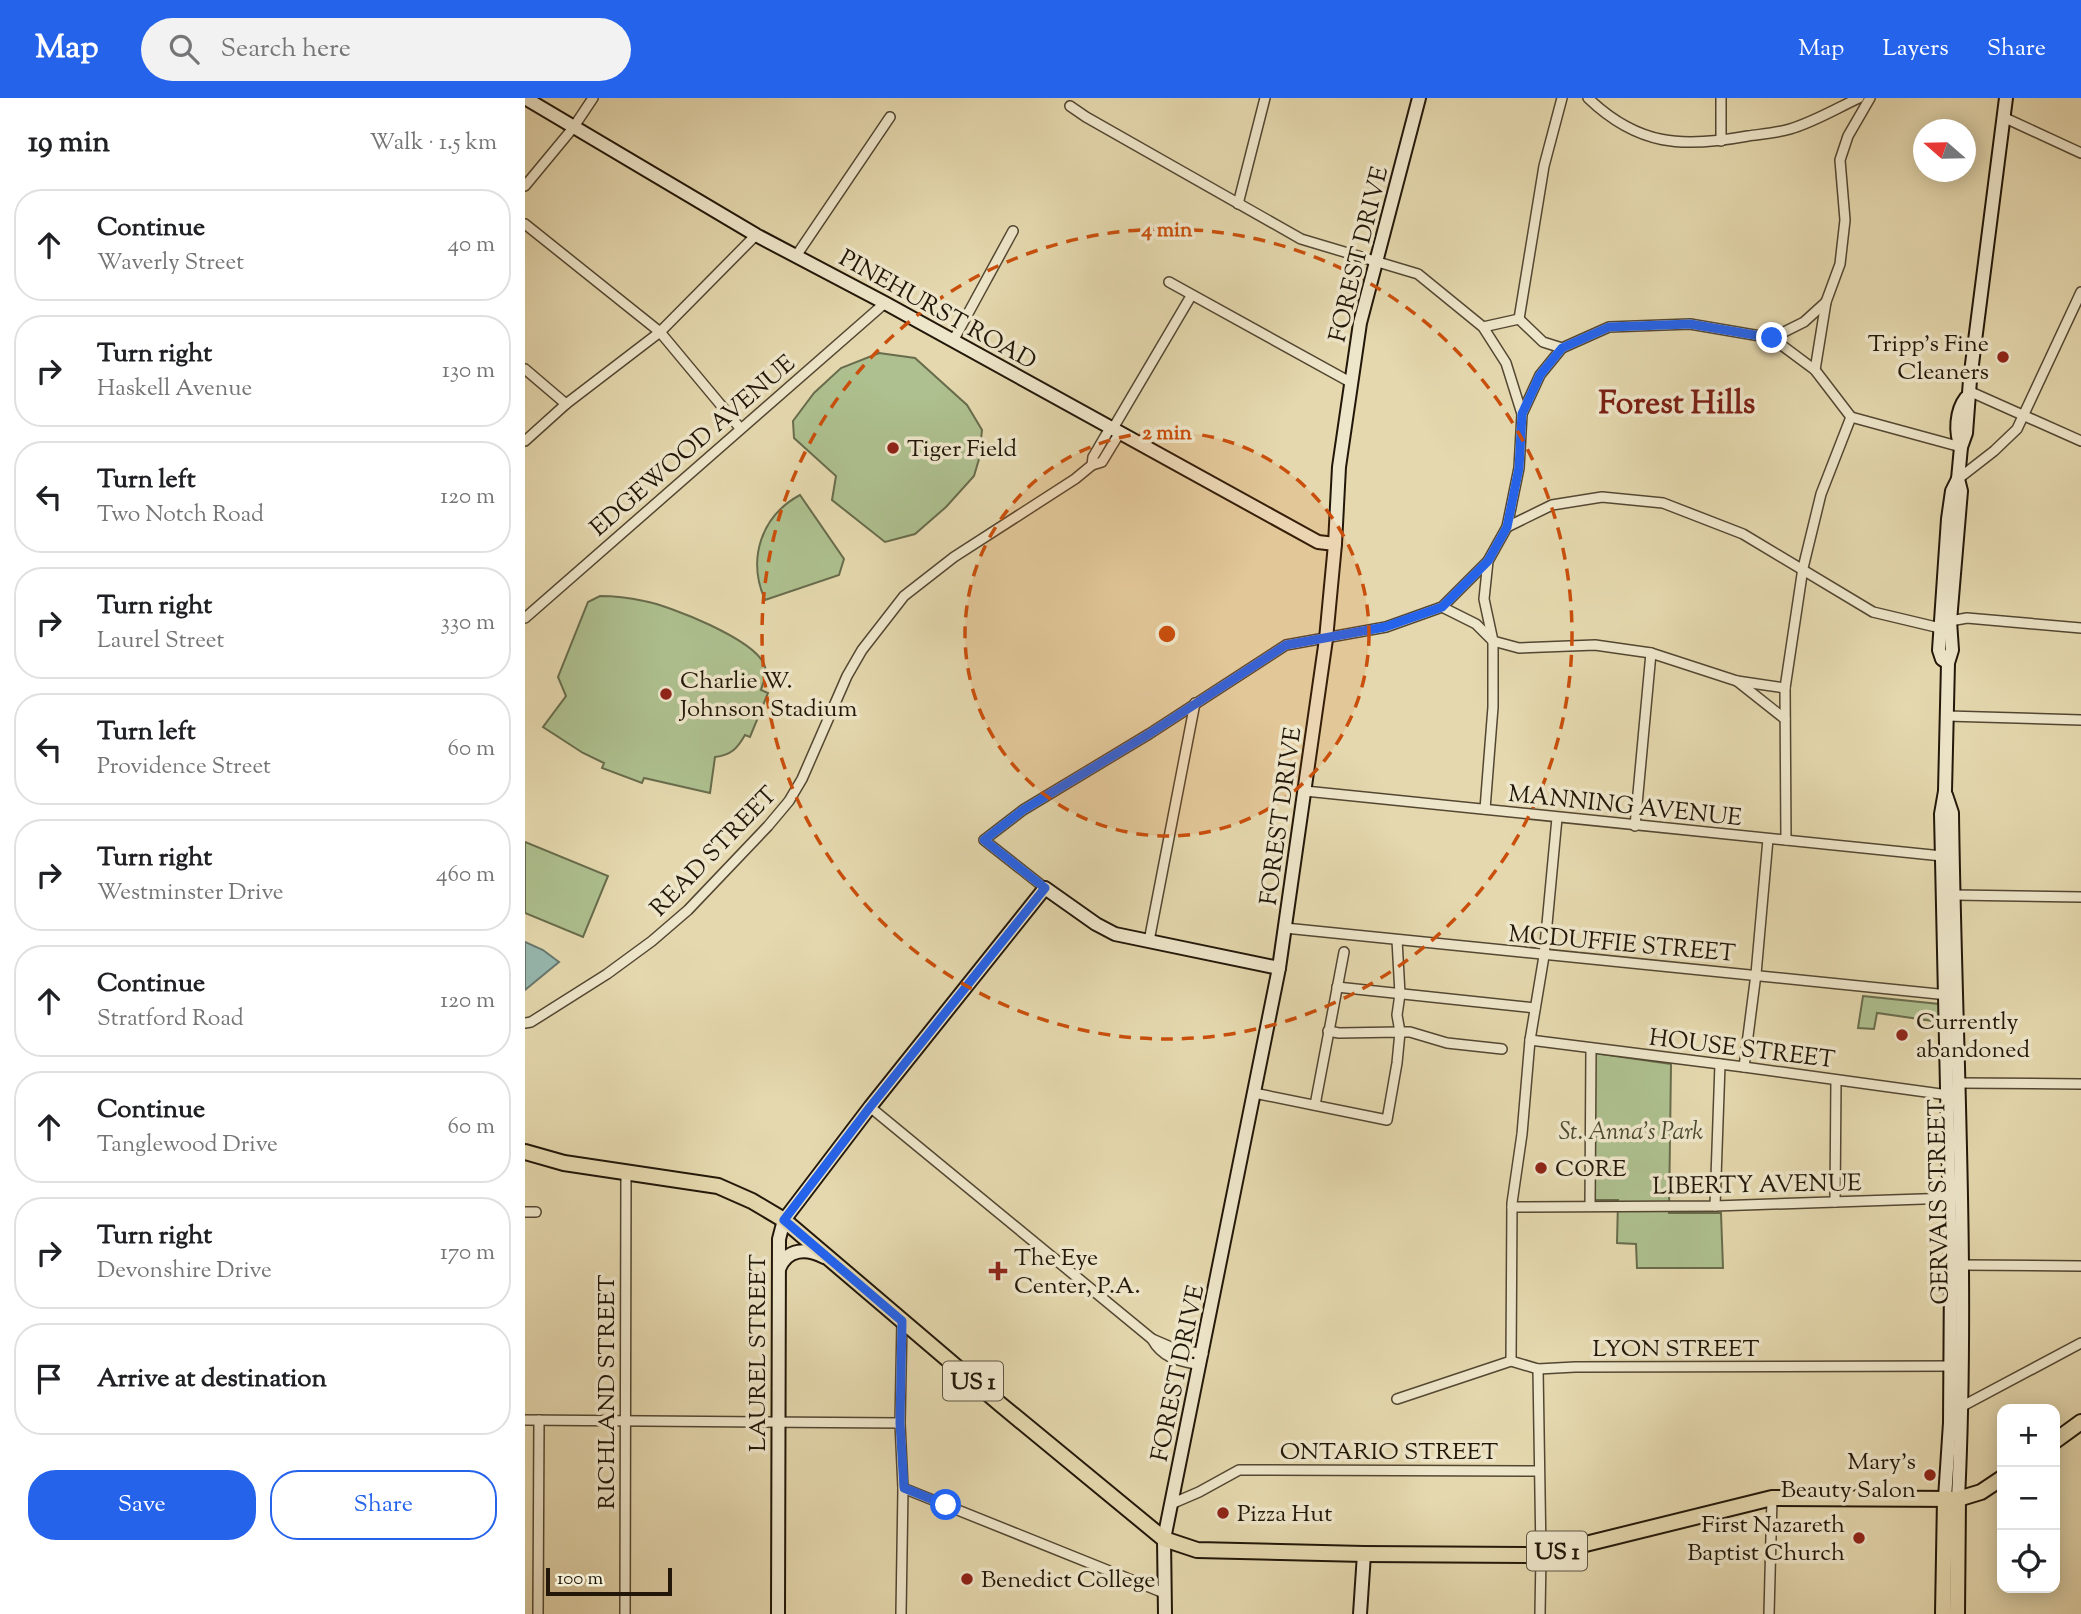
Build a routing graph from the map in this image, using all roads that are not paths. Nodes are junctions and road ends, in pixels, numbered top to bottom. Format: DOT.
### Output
graph roads {
  1 [pos="525,98"];
  2 [pos="593,98"];
  3 [pos="1265,98"];
  4 [pos="1419,98"];
  5 [pos="1562,98"];
  6 [pos="1588,98"];
  7 [pos="1721,98"];
  8 [pos="1859,98"];
  9 [pos="1870,98"];
  10 [pos="2004,98"];
  11 [pos="1070,106"];
  12 [pos="890,117"];
  13 [pos="2003,117"];
  14 [pos="573,128"];
  15 [pos="1721,141"];
  16 [pos="2081,153"];
  17 [pos="525,187"];
  18 [pos="1238,204"];
  19 [pos="525,224"];
  20 [pos="1013,231"];
  21 [pos="756,235"];
  22 [pos="796,256"];
  23 [pos="1374,263"];
  24 [pos="1169,282"];
  25 [pos="2081,292"];
  26 [pos="1191,296"];
  27 [pos="1826,302"];
  28 [pos="885,303"];
  29 [pos="1519,319"];
  30 [pos="1483,327"];
  31 [pos="660,332"];
  32 [pos="1772,338"];
  33 [pos="953,341"];
  34 [pos="1562,348"];
  35 [pos="525,369"];
  36 [pos="1815,370"];
  37 [pos="1350,382"];
  38 [pos="1971,392"];
  39 [pos="566,404"];
  40 [pos="1522,414"];
  41 [pos="2024,415"];
  42 [pos="1851,417"];
  43 [pos="740,428"];
  44 [pos="1114,431"];
  45 [pos="525,441"];
  46 [pos="2081,441"];
  47 [pos="1961,447"];
  48 [pos="1958,479"];
  49 [pos="1507,527"];
  50 [pos="1335,544"];
  51 [pos="1488,561"];
  52 [pos="1803,568"];
  53 [pos="1442,607"];
  54 [pos="526,614"];
  55 [pos="1945,625"];
  56 [pos="2081,628"];
  57 [pos="1326,639"];
  58 [pos="1493,641"];
  59 [pos="1651,653"];
  60 [pos="1737,681"];
  61 [pos="1785,688"];
  62 [pos="1195,703"];
  63 [pos="1947,716"];
  64 [pos="1785,719"];
  65 [pos="2081,720"];
  66 [pos="1305,791"];
  67 [pos="1945,791"];
  68 [pos="1485,809"];
  69 [pos="1557,818"];
  70 [pos="1635,825"];
  71 [pos="1768,839"];
  72 [pos="1786,840"];
  73 [pos="1942,856"];
  74 [pos="1045,888"];
  75 [pos="1955,895"];
  76 [pos="2081,897"];
  77 [pos="1285,928"];
  78 [pos="1397,940"];
  79 [pos="1149,941"];
  80 [pos="1344,952"];
  81 [pos="1544,956"];
  82 [pos="1279,968"];
  83 [pos="1756,974"];
  84 [pos="1337,987"];
  85 [pos="1400,994"];
  86 [pos="1951,996"];
  87 [pos="1535,1008"];
  88 [pos="528,1023"];
  89 [pos="1328,1031"];
  90 [pos="1400,1032"];
  91 [pos="525,1033"];
  92 [pos="1530,1040"];
  93 [pos="1591,1048"];
  94 [pos="1502,1049"];
  95 [pos="1720,1064"];
  96 [pos="1744,1067"];
  97 [pos="1836,1080"];
  98 [pos="1959,1083"];
  99 [pos="2081,1084"];
  100 [pos="1254,1093"];
  101 [pos="1948,1095"];
  102 [pos="1315,1105"];
  103 [pos="870,1107"];
  104 [pos="525,1152"];
  105 [pos="626,1171"];
  106 [pos="1955,1198"];
  107 [pos="1835,1202"];
  108 [pos="1590,1206"];
  109 [pos="1715,1206"];
  110 [pos="1512,1207"];
  111 [pos="525,1212"];
  112 [pos="536,1212"];
  113 [pos="784,1220"];
  114 [pos="831,1260"];
  115 [pos="1962,1265"];
  116 [pos="2081,1266"];
  117 [pos="779,1269"];
  118 [pos="902,1321"];
  119 [pos="2081,1343"];
  120 [pos="1201,1359"];
  121 [pos="1511,1362"];
  122 [pos="1956,1366"];
  123 [pos="1538,1369"];
  124 [pos="1397,1399"];
  125 [pos="1955,1410"];
  126 [pos="525,1420"];
  127 [pos="539,1420"];
  128 [pos="626,1420"];
  129 [pos="2081,1422"];
  130 [pos="778,1423"];
  131 [pos="900,1423"];
  132 [pos="2060,1437"];
  133 [pos="1538,1471"];
  134 [pos="1997,1481"];
  135 [pos="904,1488"];
  136 [pos="1772,1498"];
  137 [pos="1951,1499"];
  138 [pos="1171,1504"];
  139 [pos="1164,1539"];
  140 [pos="1364,1554"];
  141 [pos="1541,1555"];
  142 [pos="1164,1593"];
  143 [pos="538,1614"];
  144 [pos="625,1614"];
  145 [pos="778,1614"];
  146 [pos="901,1614"];
  147 [pos="1165,1614"];
  148 [pos="1360,1614"];
  149 [pos="1540,1614"];
  150 [pos="1769,1614"];
  151 [pos="1943,1614"];
  152 [pos="1957,1614"];
  1 -- 14 [label="main road, PINEHURST ROAD"];
  2 -- 14 [label="street"];
  3 -- 18 [label="street"];
  4 -- 23 [label="main road, FOREST DRIVE"];
  5 -- 29 [label="street"];
  6 -- 15 [label="street"];
  7 -- 15 [label="street"];
  8 -- 15 [label="street"];
  9 -- 27 [label="street"];
  10 -- 13 [label="main road, GERVAIS STREET"];
  11 -- 18 [label="street"];
  12 -- 22 [label="street"];
  13 -- 16 [label="street"];
  13 -- 38 [label="main road, GERVAIS STREET"];
  14 -- 17 [label="street"];
  14 -- 21 [label="main road, PINEHURST ROAD"];
  18 -- 23 [label="street"];
  19 -- 31 [label="street"];
  20 -- 33 [label="street"];
  21 -- 22 [label="main road, PINEHURST ROAD"];
  21 -- 31 [label="street"];
  22 -- 28 [label="main road, PINEHURST ROAD"];
  23 -- 30 [label="street"];
  23 -- 37 [label="main road, FOREST DRIVE"];
  24 -- 26 [label="street"];
  25 -- 41 [label="street"];
  26 -- 37 [label="street"];
  26 -- 44 [label="street, READ STREET"];
  27 -- 32 [label="street"];
  27 -- 36 [label="street"];
  28 -- 33 [label="main road, PINEHURST ROAD"];
  28 -- 43 [label="street, EDGEWOOD AVENUE"];
  29 -- 30 [label="street"];
  29 -- 34 [label="street"];
  30 -- 40 [label="street"];
  31 -- 39 [label="street"];
  31 -- 43 [label="street"];
  32 -- 34 [label="street"];
  32 -- 36 [label="street"];
  33 -- 44 [label="main road, PINEHURST ROAD"];
  34 -- 40 [label="street"];
  35 -- 39 [label="street"];
  36 -- 42 [label="street"];
  37 -- 50 [label="main road, FOREST DRIVE"];
  38 -- 41 [label="street"];
  38 -- 47 [label="main road, GERVAIS STREET"];
  39 -- 45 [label="street"];
  40 -- 49 [label="street"];
  41 -- 46 [label="street"];
  41 -- 48 [label="street"];
  42 -- 47 [label="street"];
  42 -- 52 [label="street"];
  43 -- 54 [label="street, EDGEWOOD AVENUE"];
  44 -- 50 [label="main road, PINEHURST ROAD"];
  44 -- 88 [label="street, READ STREET"];
  47 -- 48 [label="main road, GERVAIS STREET"];
  48 -- 55 [label="main road, GERVAIS STREET"];
  49 -- 51 [label="street"];
  49 -- 52 [label="street"];
  50 -- 57 [label="main road, FOREST DRIVE"];
  51 -- 53 [label="street"];
  51 -- 58 [label="street"];
  52 -- 55 [label="street"];
  52 -- 61 [label="street"];
  53 -- 57 [label="street"];
  53 -- 58 [label="street"];
  55 -- 56 [label="street"];
  55 -- 63 [label="main road, GERVAIS STREET"];
  57 -- 62 [label="street"];
  57 -- 66 [label="main road, FOREST DRIVE"];
  58 -- 59 [label="street"];
  58 -- 68 [label="street"];
  59 -- 60 [label="street"];
  59 -- 70 [label="street"];
  60 -- 61 [label="street"];
  60 -- 64 [label="street"];
  61 -- 64 [label="street"];
  62 -- 74 [label="street"];
  62 -- 79 [label="street"];
  63 -- 65 [label="street"];
  63 -- 67 [label="main road, GERVAIS STREET"];
  64 -- 72 [label="street"];
  66 -- 68 [label="street, MANNING AVENUE"];
  66 -- 77 [label="main road, FOREST DRIVE"];
  67 -- 73 [label="main road, GERVAIS STREET"];
  67 -- 75 [label="main road, GERVAIS STREET"];
  68 -- 69 [label="street, MANNING AVENUE"];
  69 -- 70 [label="street, MANNING AVENUE"];
  69 -- 81 [label="street"];
  70 -- 71 [label="street, MANNING AVENUE"];
  71 -- 72 [label="street, MANNING AVENUE"];
  71 -- 83 [label="street"];
  72 -- 73 [label="street, MANNING AVENUE"];
  73 -- 86 [label="main road, GERVAIS STREET"];
  74 -- 79 [label="main road"];
  74 -- 103 [label="main road, LAUREL STREET"];
  75 -- 76 [label="street"];
  75 -- 86 [label="main road, GERVAIS STREET"];
  77 -- 78 [label="street, MCDUFFIE STREET"];
  77 -- 82 [label="main road, FOREST DRIVE"];
  78 -- 81 [label="street, MCDUFFIE STREET"];
  78 -- 85 [label="street"];
  79 -- 82 [label="main road"];
  80 -- 84 [label="street"];
  81 -- 83 [label="street, MCDUFFIE STREET"];
  81 -- 87 [label="street"];
  82 -- 100 [label="main road, FOREST DRIVE"];
  83 -- 86 [label="street, MCDUFFIE STREET"];
  83 -- 96 [label="street"];
  84 -- 85 [label="street"];
  84 -- 89 [label="street"];
  85 -- 87 [label="street"];
  85 -- 90 [label="street"];
  86 -- 98 [label="main road, GERVAIS STREET"];
  86 -- 101 [label="main road, GERVAIS STREET"];
  87 -- 92 [label="street"];
  88 -- 91 [label="street"];
  89 -- 90 [label="street"];
  89 -- 102 [label="street"];
  90 -- 94 [label="street"];
  90 -- 102 [label="street"];
  92 -- 93 [label="street, HOUSE STREET"];
  92 -- 110 [label="street"];
  93 -- 95 [label="street, HOUSE STREET"];
  93 -- 108 [label="street"];
  95 -- 96 [label="street, HOUSE STREET"];
  95 -- 109 [label="street"];
  96 -- 97 [label="street, HOUSE STREET"];
  97 -- 101 [label="street, HOUSE STREET"];
  97 -- 107 [label="street"];
  98 -- 99 [label="street"];
  98 -- 106 [label="main road, GERVAIS STREET"];
  100 -- 102 [label="street"];
  100 -- 120 [label="main road, FOREST DRIVE"];
  101 -- 106 [label="main road, GERVAIS STREET"];
  103 -- 113 [label="main road, LAUREL STREET"];
  103 -- 120 [label="street"];
  104 -- 105 [label="main road, US 1"];
  105 -- 113 [label="main road, US 1"];
  105 -- 128 [label="street, RICHLAND STREET"];
  106 -- 107 [label="street, LIBERTY AVENUE"];
  106 -- 115 [label="main road, GERVAIS STREET"];
  106 -- 122 [label="main road, GERVAIS STREET"];
  107 -- 109 [label="street, LIBERTY AVENUE"];
  108 -- 109 [label="street, LIBERTY AVENUE"];
  108 -- 110 [label="street, LIBERTY AVENUE"];
  110 -- 121 [label="street"];
  111 -- 112 [label="street"];
  113 -- 114 [label="main road, US 1"];
  113 -- 117 [label="main road, LAUREL STREET"];
  114 -- 117 [label="main road"];
  114 -- 118 [label="main road, US 1"];
  115 -- 116 [label="street"];
  115 -- 122 [label="main road, GERVAIS STREET"];
  117 -- 130 [label="main road, LAUREL STREET"];
  118 -- 131 [label="street"];
  118 -- 139 [label="main road, US 1"];
  119 -- 125 [label="street"];
  120 -- 138 [label="main road, FOREST DRIVE"];
  121 -- 123 [label="street, LYON STREET"];
  121 -- 124 [label="street"];
  122 -- 123 [label="street, LYON STREET"];
  122 -- 125 [label="main road, GERVAIS STREET"];
  123 -- 133 [label="street"];
  125 -- 137 [label="main road, GERVAIS STREET"];
  126 -- 127 [label="street"];
  127 -- 128 [label="street"];
  127 -- 143 [label="street"];
  128 -- 130 [label="street"];
  128 -- 144 [label="street, RICHLAND STREET"];
  129 -- 132 [label="main road"];
  130 -- 131 [label="street"];
  130 -- 145 [label="main road, LAUREL STREET"];
  131 -- 135 [label="street"];
  133 -- 138 [label="street, ONTARIO STREET"];
  133 -- 141 [label="street"];
  134 -- 137 [label="main road"];
  135 -- 142 [label="street"];
  135 -- 146 [label="street"];
  136 -- 137 [label="main road, US 1"];
  136 -- 141 [label="main road, US 1"];
  136 -- 150 [label="street"];
  137 -- 151 [label="main road, GERVAIS STREET"];
  137 -- 152 [label="main road, GERVAIS STREET"];
  138 -- 139 [label="main road, FOREST DRIVE"];
  139 -- 140 [label="main road, US 1"];
  139 -- 142 [label="main road, FOREST DRIVE"];
  140 -- 141 [label="main road, US 1"];
  140 -- 148 [label="main road"];
  141 -- 149 [label="street"];
  142 -- 147 [label="main road, FOREST DRIVE"];
}
